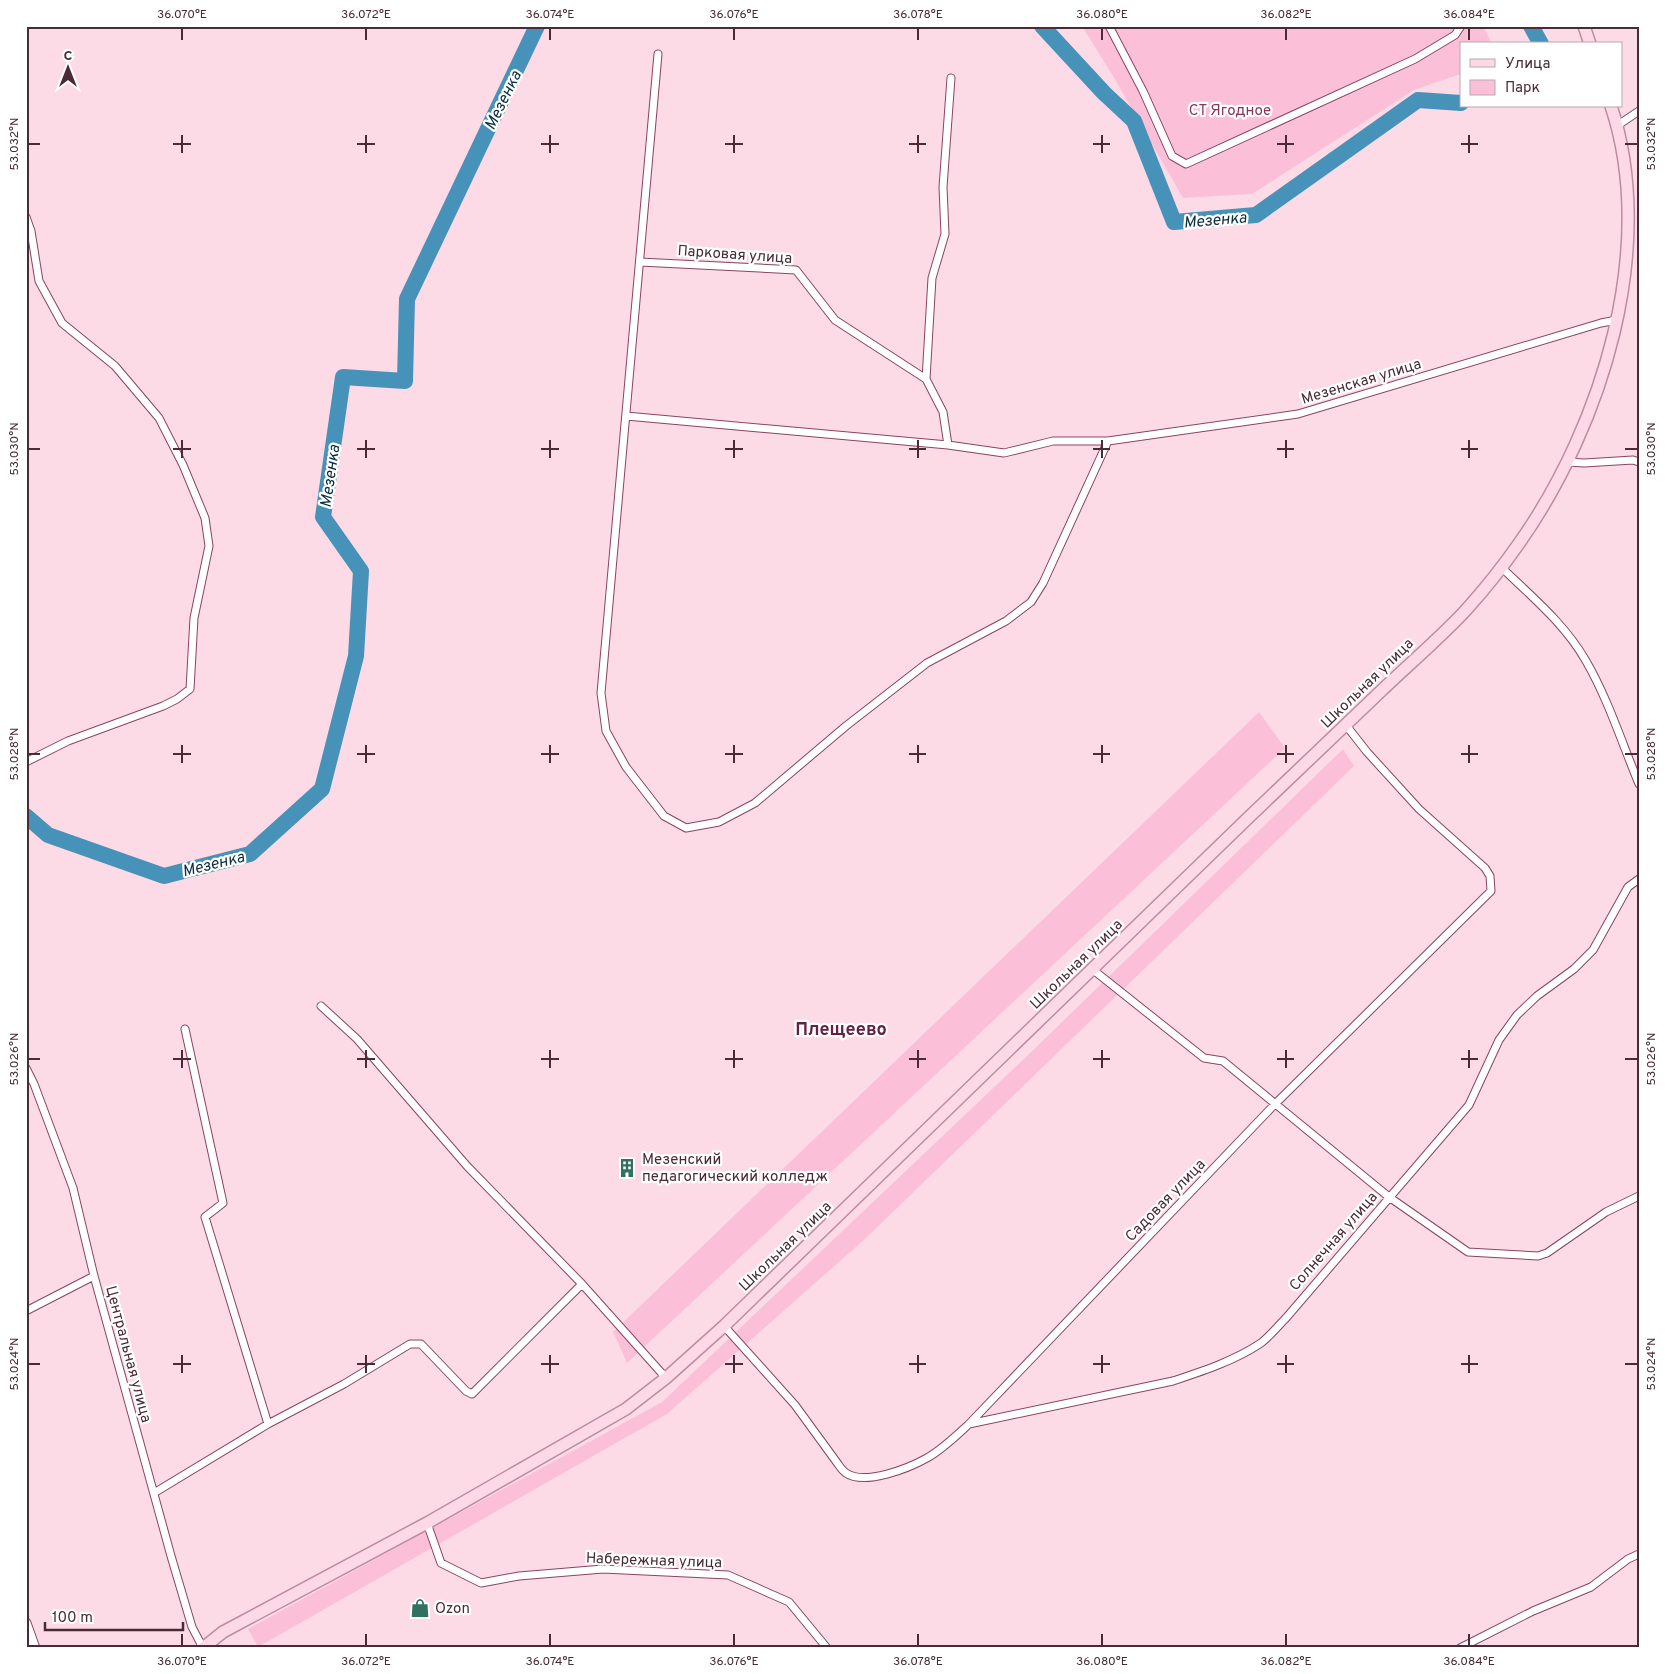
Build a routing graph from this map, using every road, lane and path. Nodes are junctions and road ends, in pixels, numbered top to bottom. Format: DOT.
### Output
graph roads {
  1 [pos="1109,26"];
  2 [pos="1461,26"];
  3 [pos="1584,26"];
  4 [pos="1589,42"];
  5 [pos="658,54"];
  6 [pos="950,78"];
  7 [pos="1612,108"];
  8 [pos="1639,111"];
  9 [pos="1618,125"];
  10 [pos="26,217"];
  11 [pos="640,262"];
  12 [pos="1617,320"];
  13 [pos="926,379"];
  14 [pos="626,416"];
  15 [pos="1108,441"];
  16 [pos="948,445"];
  17 [pos="1568,462"];
  18 [pos="1639,462"];
  19 [pos="1501,567"];
  20 [pos="1345,724"];
  21 [pos="26,762"];
  22 [pos="1639,784"];
  23 [pos="1639,879"];
  24 [pos="1092,970"];
  25 [pos="321,1006"];
  26 [pos="185,1029"];
  27 [pos="26,1068"];
  28 [pos="1274,1105"];
  29 [pos="1639,1196"];
  30 [pos="1389,1198"];
  31 [pos="94,1276"];
  32 [pos="582,1284"];
  33 [pos="26,1311"];
  34 [pos="724,1326"];
  35 [pos="666,1378"];
  36 [pos="268,1424"];
  37 [pos="969,1424"];
  38 [pos="154,1493"];
  39 [pos="427,1523"];
  40 [pos="1639,1554"];
  41 [pos="26,1623"];
  42 [pos="35,1648"];
  43 [pos="203,1648"];
  44 [pos="827,1648"];
  45 [pos="1460,1648"];
  1 -- 2 [label="street"];
  3 -- 4 [label="main road"];
  5 -- 11 [label="street"];
  6 -- 13 [label="street"];
  7 -- 9 [label="main road, Школьная улица"];
  8 -- 9 [label="street"];
  9 -- 12 [label="main road, Школьная улица"];
  10 -- 21 [label="street"];
  11 -- 13 [label="street, Парковая улица"];
  11 -- 14 [label="street"];
  12 -- 15 [label="street, Мезенская улица"];
  12 -- 17 [label="main road, Школьная улица"];
  13 -- 16 [label="street, Парковая улица"];
  14 -- 15 [label="street"];
  14 -- 16 [label="street, Мезенская улица"];
  15 -- 16 [label="street, Мезенская улица"];
  17 -- 18 [label="street"];
  17 -- 19 [label="main road, Школьная улица"];
  19 -- 20 [label="main road, Школьная улица"];
  19 -- 22 [label="street"];
  20 -- 24 [label="main road, Школьная улица"];
  20 -- 28 [label="street, Садовая улица"];
  23 -- 30 [label="street, Солнечная улица"];
  24 -- 28 [label="street"];
  24 -- 34 [label="main road, Школьная улица"];
  25 -- 32 [label="street"];
  26 -- 36 [label="street"];
  27 -- 31 [label="street, Центральная улица"];
  28 -- 30 [label="street"];
  28 -- 37 [label="street, Садовая улица"];
  29 -- 30 [label="street"];
  30 -- 37 [label="street, Солнечная улица"];
  31 -- 33 [label="street"];
  31 -- 38 [label="street, Центральная улица"];
  32 -- 35 [label="street"];
  32 -- 36 [label="street"];
  34 -- 35 [label="main road, Школьная улица"];
  34 -- 37 [label="street, Садовая улица"];
  35 -- 39 [label="main road, Школьная улица"];
  36 -- 38 [label="street"];
  38 -- 43 [label="street, Центральная улица"];
  39 -- 43 [label="main road, Школьная улица"];
  39 -- 44 [label="street, Набережная улица"];
  40 -- 45 [label="street"];
  41 -- 42 [label="street"];
}
